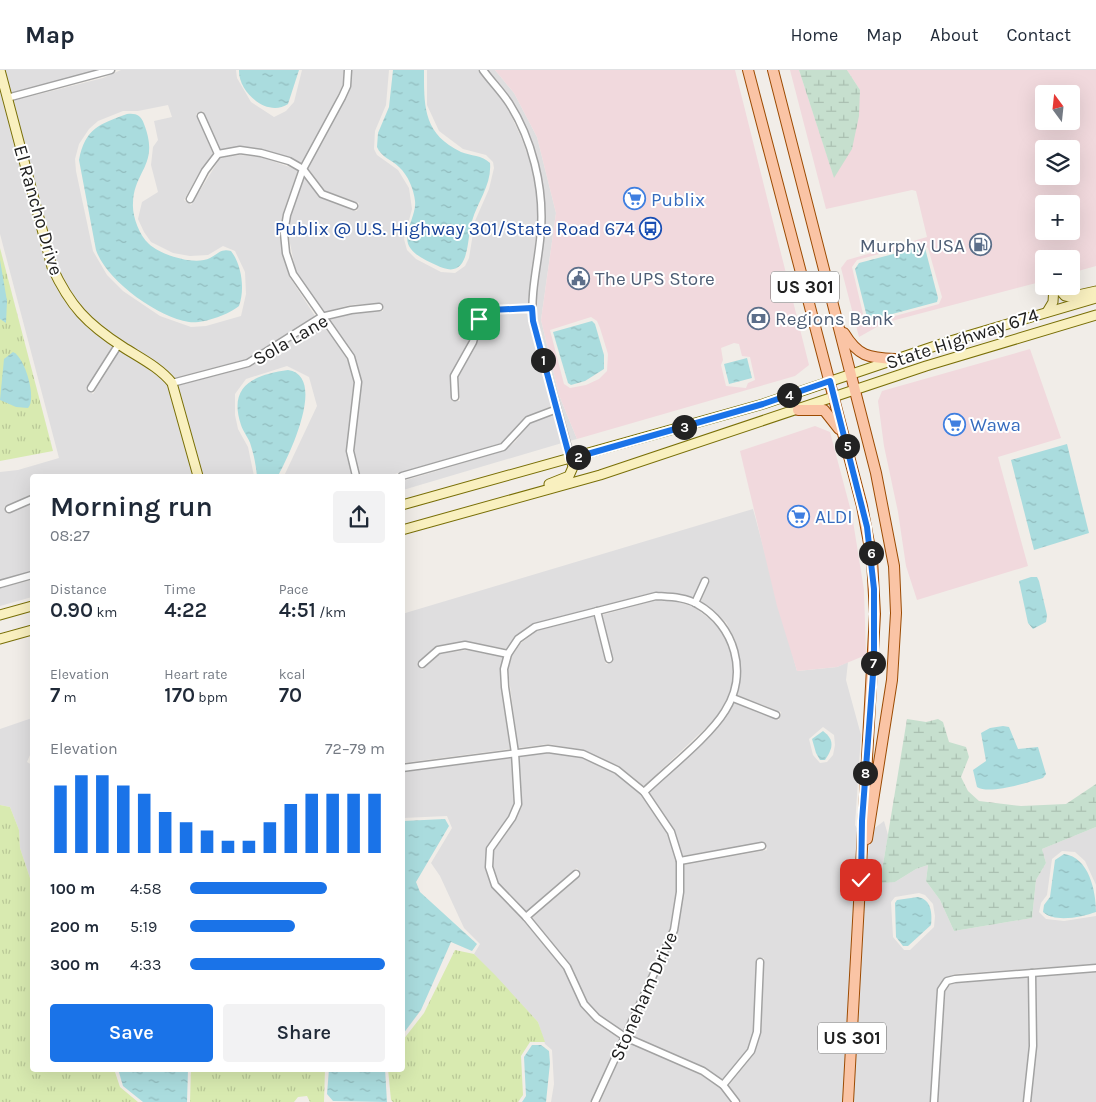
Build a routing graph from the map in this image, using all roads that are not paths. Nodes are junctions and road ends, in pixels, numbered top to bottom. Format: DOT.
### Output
graph roads {
  1 [pos="0,70"];
  2 [pos="111,70"];
  3 [pos="348,70"];
  4 [pos="483,70"];
  5 [pos="748,70"];
  6 [pos="772,70"];
  7 [pos="7,98"];
  8 [pos="201,116"];
  9 [pos="218,154"];
  10 [pos="303,168"];
  11 [pos="190,199"];
  12 [pos="354,206"];
  13 [pos="1096,291"];
  14 [pos="1054,295"];
  15 [pos="1064,295"];
  16 [pos="1078,295"];
  17 [pos="1080,295"];
  18 [pos="1096,298"];
  19 [pos="379,307"];
  20 [pos="532,308"];
  21 [pos="1047,312"];
  22 [pos="1096,315"];
  23 [pos="321,318"];
  24 [pos="840,327"];
  25 [pos="119,344"];
  26 [pos="894,360"];
  27 [pos="850,374"];
  28 [pos="830,381"];
  29 [pos="172,383"];
  30 [pos="92,388"];
  31 [pos="854,390"];
  32 [pos="456,397"];
  33 [pos="834,397"];
  34 [pos="557,409"];
  35 [pos="798,410"];
  36 [pos="844,438"];
  37 [pos="570,459"];
  38 [pos="197,474"];
  39 [pos="356,474"];
  40 [pos="405,475"];
  41 [pos="30,499"];
  42 [pos="405,504"];
  43 [pos="9,509"];
  44 [pos="454,516"];
  45 [pos="405,529"];
  46 [pos="30,576"];
  47 [pos="705,581"];
  48 [pos="0,584"];
  49 [pos="695,603"];
  50 [pos="30,607"];
  51 [pos="597,611"];
  52 [pos="0,615"];
  53 [pos="30,631"];
  54 [pos="0,639"];
  55 [pos="508,654"];
  56 [pos="609,659"];
  57 [pos="422,664"];
  58 [pos="732,698"];
  59 [pos="776,714"];
  60 [pos="515,753"];
  61 [pos="405,768"];
  62 [pos="644,792"];
  63 [pos="762,846"];
  64 [pos="680,861"];
  65 [pos="576,874"];
  66 [pos="861,880"];
  67 [pos="526,918"];
  68 [pos="760,962"];
  69 [pos="1096,968"];
  70 [pos="1032,973"];
  71 [pos="624,1037"];
  72 [pos="723,1085"];
  73 [pos="595,1102"];
  74 [pos="736,1102"];
  75 [pos="848,1102"];
  76 [pos="934,1102"];
  77 [pos="1028,1102"];
  1 -- 7 [label="main road, El Rancho Drive"];
  2 -- 7 [label="street"];
  3 -- 10 [label="street"];
  4 -- 20 [label="street"];
  5 -- 28 [label="main road, US 301"];
  6 -- 24 [label="main road, US 301"];
  7 -- 25 [label="main road, El Rancho Drive"];
  8 -- 9 [label="street"];
  9 -- 10 [label="street"];
  9 -- 11 [label="street"];
  10 -- 12 [label="street"];
  10 -- 23 [label="street"];
  13 -- 17 [label="main road"];
  14 -- 21 [label="main road"];
  15 -- 16 [label="main road"];
  18 -- 21 [label="main road, State Highway 674"];
  19 -- 23 [label="street, Sola Lane"];
  20 -- 32 [label="street"];
  20 -- 34 [label="street"];
  21 -- 26 [label="main road, State Highway 674"];
  22 -- 31 [label="main road, State Highway 674"];
  23 -- 29 [label="street, Sola Lane"];
  23 -- 39 [label="street"];
  24 -- 26 [label="main road"];
  24 -- 27 [label="main road, US 301"];
  25 -- 29 [label="main road, El Rancho Drive"];
  25 -- 30 [label="street"];
  26 -- 27 [label="main road, State Highway 674"];
  27 -- 28 [label="main road, State Highway 674"];
  27 -- 31 [label="main road, US 301"];
  28 -- 33 [label="main road, US 301"];
  28 -- 37 [label="main road, State Highway 674"];
  29 -- 38 [label="main road"];
  31 -- 33 [label="main road, State Highway 674"];
  31 -- 66 [label="main road, US 301"];
  33 -- 35 [label="main road, State Highway 674"];
  33 -- 36 [label="main road, US 301"];
  34 -- 37 [label="street"];
  34 -- 40 [label="street"];
  35 -- 36 [label="main road"];
  35 -- 44 [label="main road, State Highway 674"];
  36 -- 66 [label="main road, US 301"];
  37 -- 42 [label="main road, State Highway 674"];
  37 -- 44 [label="main road"];
  41 -- 43 [label="street"];
  44 -- 45 [label="main road"];
  46 -- 48 [label="street"];
  47 -- 49 [label="street"];
  49 -- 51 [label="street"];
  49 -- 58 [label="street"];
  50 -- 52 [label="main road"];
  51 -- 55 [label="street"];
  51 -- 56 [label="street"];
  53 -- 54 [label="main road"];
  55 -- 57 [label="street"];
  55 -- 60 [label="street"];
  58 -- 59 [label="street"];
  58 -- 62 [label="street"];
  60 -- 61 [label="street, Stoneham Drive"];
  60 -- 62 [label="street, Stoneham Drive"];
  60 -- 67 [label="street"];
  62 -- 64 [label="street, Stoneham Drive"];
  63 -- 64 [label="street"];
  64 -- 71 [label="street, Stoneham Drive"];
  65 -- 67 [label="street"];
  66 -- 75 [label="main road, US 301"];
  67 -- 71 [label="street"];
  68 -- 72 [label="street"];
  69 -- 70 [label="street"];
  70 -- 76 [label="street"];
  70 -- 77 [label="street"];
  71 -- 72 [label="street"];
  71 -- 73 [label="street, Stoneham Drive"];
  72 -- 74 [label="street"];
}
